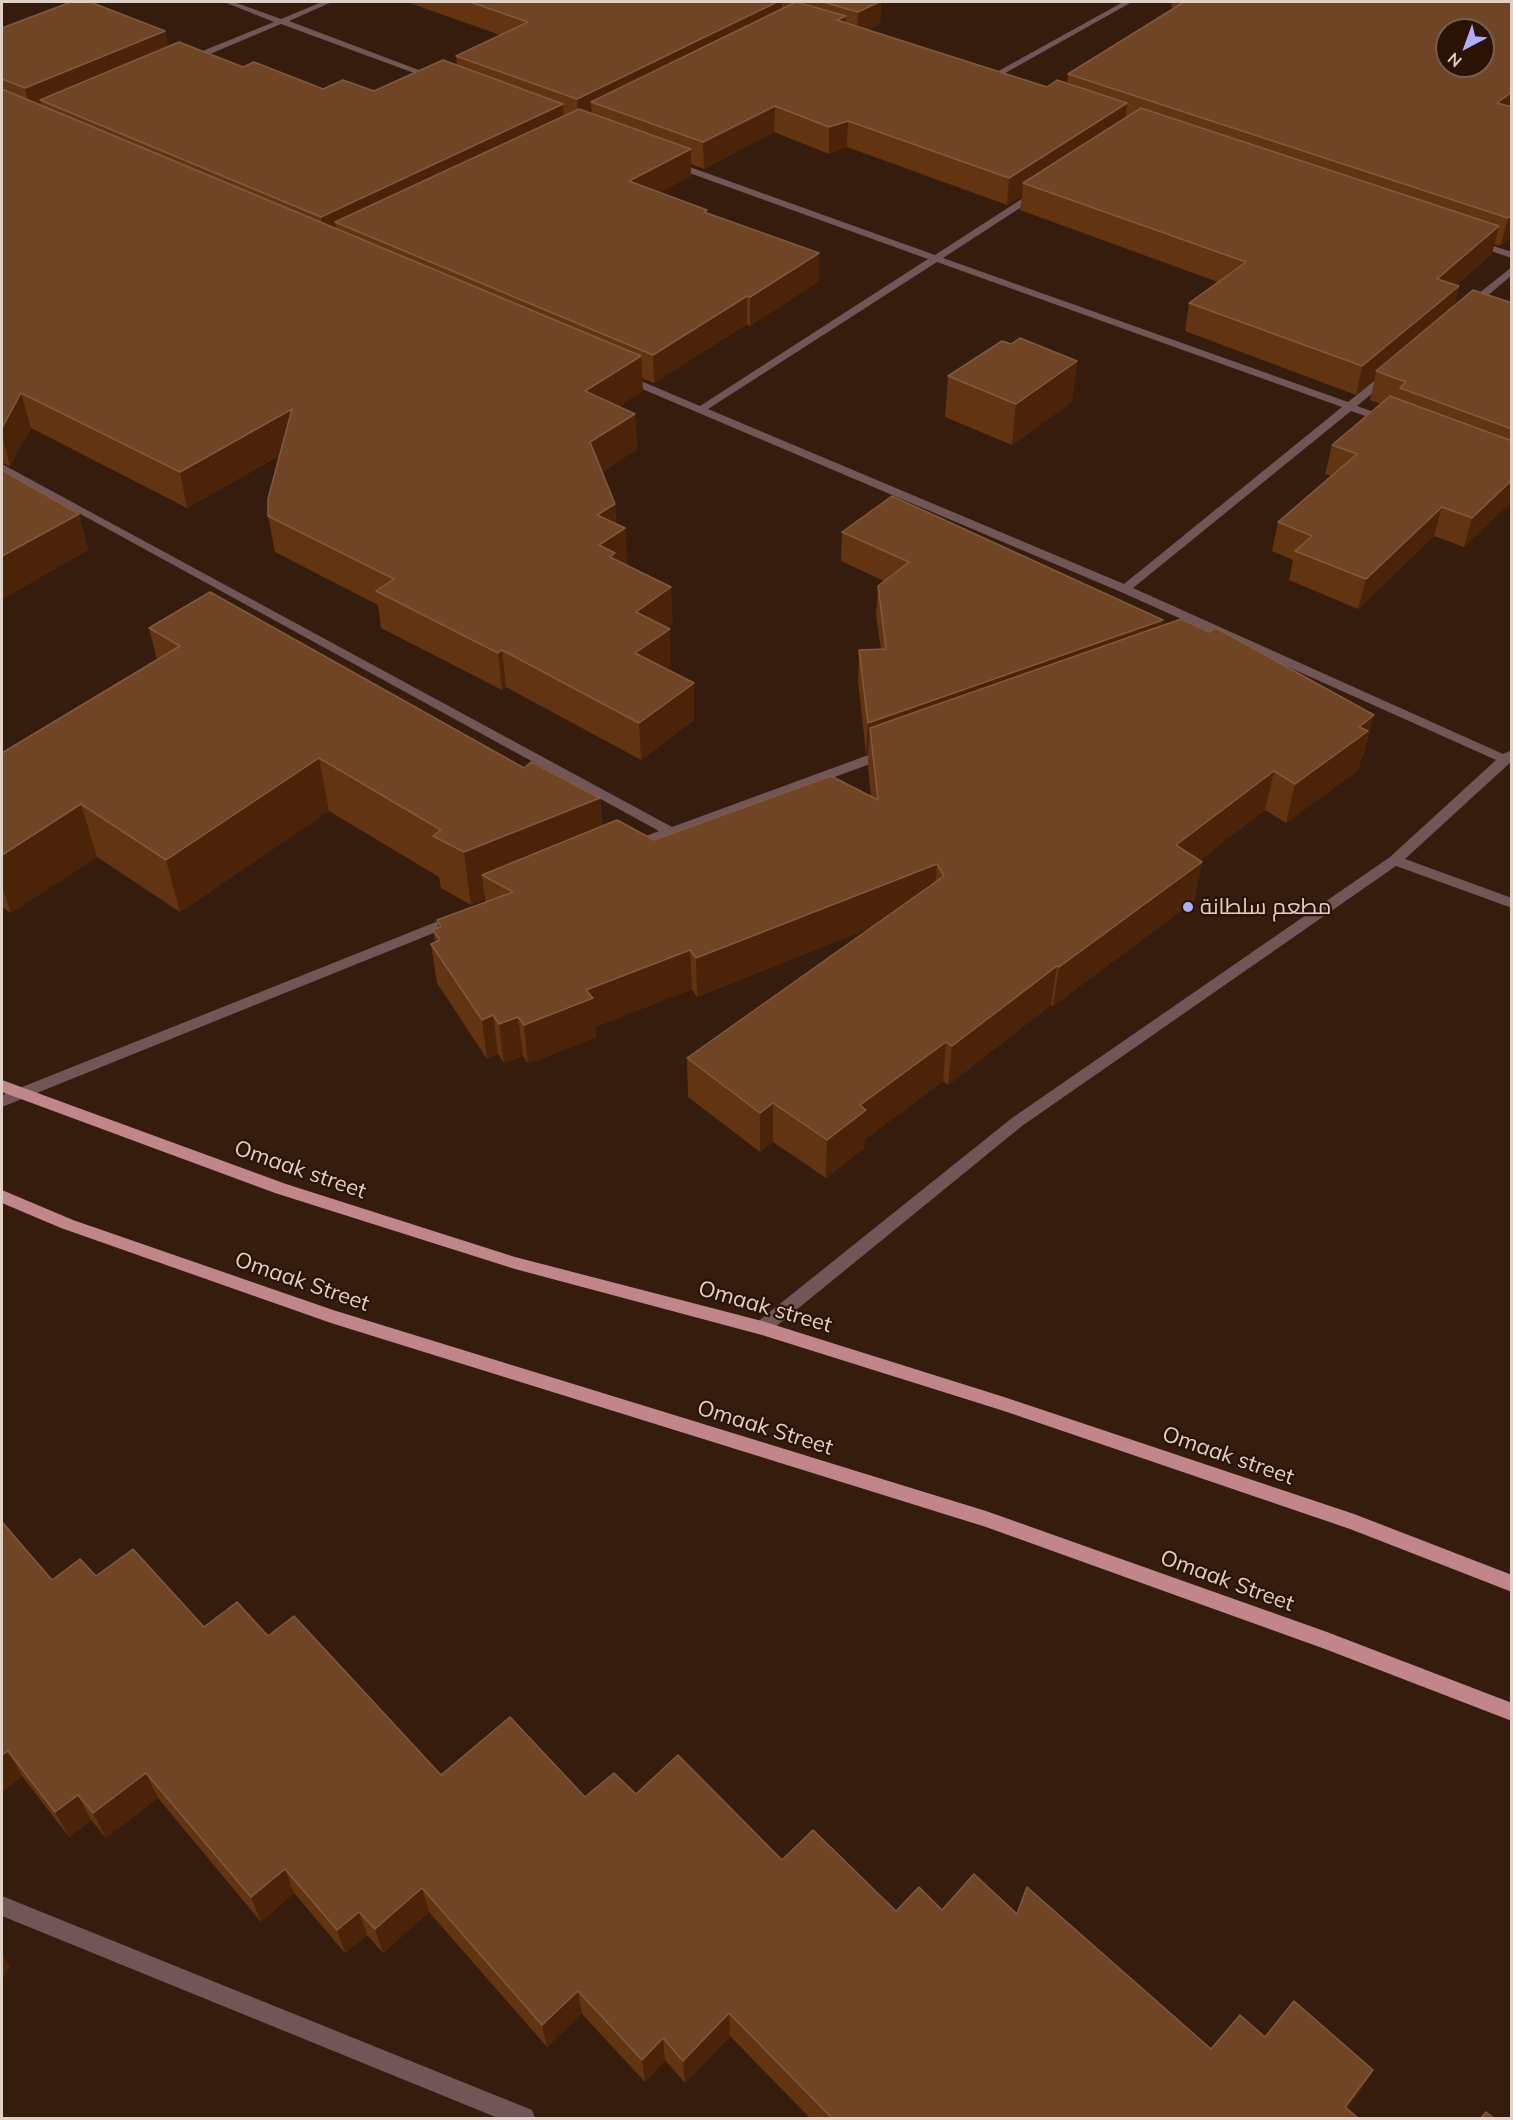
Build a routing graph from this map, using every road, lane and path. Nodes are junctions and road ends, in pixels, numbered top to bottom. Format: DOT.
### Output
graph roads {
  1 [pos="228,2"];
  2 [pos="328,2"];
  3 [pos="1128,2"];
  4 [pos="280,21"];
  5 [pos="183,62"];
  6 [pos="976,76"];
  7 [pos="988,79"];
  8 [pos="446,81"];
  9 [pos="999,83"];
  10 [pos="668,162"];
  11 [pos="1045,188"];
  12 [pos="1467,240"];
  13 [pos="1512,255"];
  14 [pos="936,260"];
  15 [pos="1512,270"];
  16 [pos="1458,316"];
  17 [pos="1396,369"];
  18 [pos="614,374"];
  19 [pos="1351,407"];
  20 [pos="700,410"];
  21 [pos="1394,423"];
  22 [pos="2,467"];
  23 [pos="1125,589"];
  24 [pos="1223,633"];
  25 [pos="1201,641"];
  26 [pos="902,748"];
  27 [pos="1508,756"];
  28 [pos="669,831"];
  29 [pos="615,853"];
  30 [pos="1395,860"];
  31 [pos="1512,903"];
  32 [pos="473,912"];
  33 [pos="2,1086"];
  34 [pos="19,1093"];
  35 [pos="2,1101"];
  36 [pos="2,1196"];
  37 [pos="762,1328"];
  38 [pos="1512,1584"];
  39 [pos="1512,1712"];
  40 [pos="2,1906"];
  41 [pos="524,2118"];
  1 -- 4 [label="street"];
  2 -- 4 [label="street"];
  3 -- 7 [label="street"];
  4 -- 5 [label="street"];
  4 -- 8 [label="street"];
  6 -- 7 [label="street"];
  7 -- 9 [label="street"];
  10 -- 14 [label="street"];
  11 -- 14 [label="street"];
  12 -- 13 [label="street"];
  14 -- 19 [label="street"];
  14 -- 20 [label="street"];
  15 -- 16 [label="street"];
  17 -- 19 [label="street"];
  18 -- 20 [label="street"];
  19 -- 21 [label="street"];
  19 -- 23 [label="street"];
  20 -- 23 [label="street"];
  22 -- 28 [label="street"];
  23 -- 24 [label="street"];
  24 -- 25 [label="street"];
  24 -- 27 [label="street"];
  26 -- 28 [label="street"];
  27 -- 30 [label="street"];
  28 -- 29 [label="street"];
  30 -- 31 [label="street"];
  30 -- 37 [label="street"];
  32 -- 34 [label="street"];
  33 -- 34 [label="main road, Omaak street"];
  34 -- 35 [label="street"];
  34 -- 37 [label="main road, Omaak street"];
  36 -- 39 [label="main road, Omaak Street"];
  37 -- 38 [label="main road, Omaak street"];
  40 -- 41 [label="street"];
}
